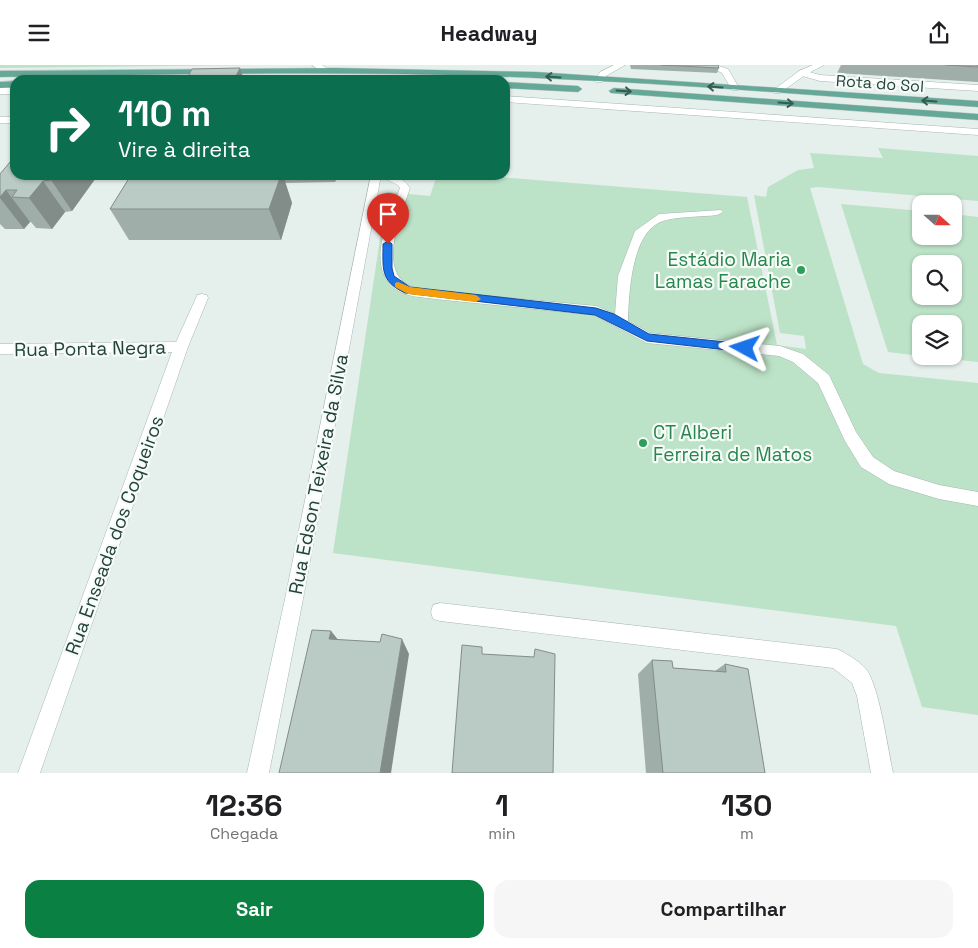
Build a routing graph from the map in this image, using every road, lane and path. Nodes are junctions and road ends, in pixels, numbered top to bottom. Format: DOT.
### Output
graph roads {
  1 [pos="316,65"];
  2 [pos="621,65"];
  3 [pos="820,65"];
  4 [pos="282,68"];
  5 [pos="716,68"];
  6 [pos="325,70"];
  7 [pos="802,73"];
  8 [pos="0,74"];
  9 [pos="599,79"];
  10 [pos="510,85"];
  11 [pos="735,88"];
  12 [pos="978,88"];
  13 [pos="588,89"];
  14 [pos="607,90"];
  15 [pos="777,91"];
  16 [pos="510,99"];
  17 [pos="976,103"];
  18 [pos="978,117"];
  19 [pos="978,132"];
  20 [pos="375,180"];
  21 [pos="394,180"];
  22 [pos="718,213"];
  23 [pos="202,298"];
  24 [pos="621,323"];
  25 [pos="181,347"];
  26 [pos="0,349"];
  27 [pos="978,499"];
  28 [pos="440,613"];
  29 [pos="29,773"];
  30 [pos="258,773"];
  31 [pos="882,773"];
  1 -- 6 [label="street"];
  2 -- 9 [label="street"];
  3 -- 7 [label="street"];
  4 -- 6 [label="main road, Rota do Sol"];
  4 -- 8 [label="main road, Rota do Sol"];
  5 -- 11 [label="street"];
  9 -- 6 [label="main road, Rota do Sol, one-way"];
  7 -- 12 [label="street"];
  7 -- 15 [label="street"];
  11 -- 9 [label="main road, Rota do Sol, one-way"];
  10 -- 13 [label="main road"];
  11 -- 15 [label="main road, Rota do Sol"];
  14 -- 18 [label="main road, Rota do Sol, one-way"];
  17 -- 15 [label="main road, Rota do Sol, one-way"];
  16 -- 19 [label="street"];
  20 -- 30 [label="street, Rua Edson Teixeira da Silva"];
  21 -- 24 [label="street"];
  22 -- 24 [label="street"];
  23 -- 25 [label="street, Rua Enseada dos Coqueiros"];
  24 -- 27 [label="street"];
  25 -- 26 [label="street, Rua Ponta Negra"];
  25 -- 29 [label="street, Rua Enseada dos Coqueiros"];
  28 -- 31 [label="street"];
}
